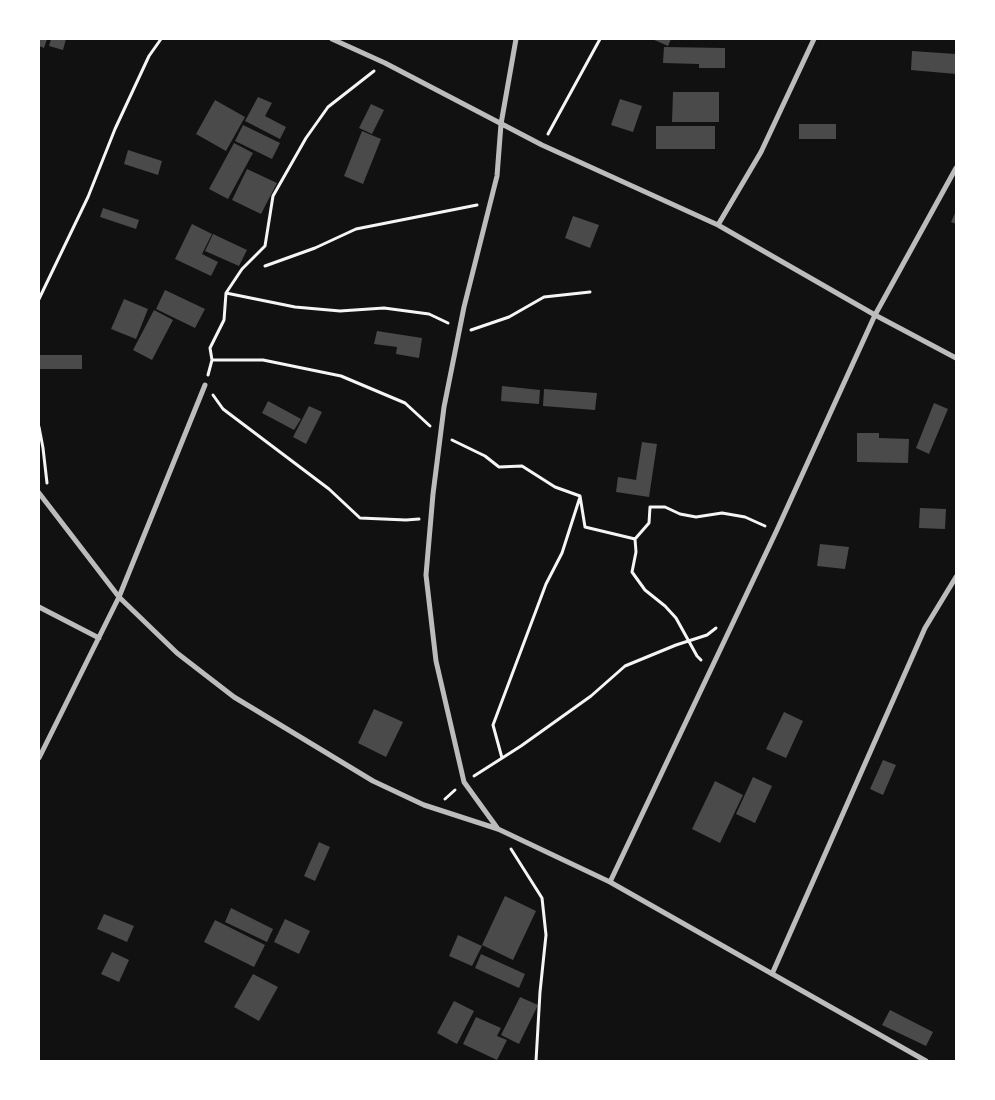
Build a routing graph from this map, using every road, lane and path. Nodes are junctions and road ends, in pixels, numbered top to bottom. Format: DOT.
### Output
graph roads {
  1 [pos="161,39"];
  2 [pos="332,39"];
  3 [pos="516,39"];
  4 [pos="600,39"];
  5 [pos="814,39"];
  6 [pos="384,63"];
  7 [pos="501,124"];
  8 [pos="542,145"];
  9 [pos="956,168"];
  10 [pos="490,203"];
  11 [pos="718,224"];
  12 [pos="265,266"];
  13 [pos="590,292"];
  14 [pos="226,293"];
  15 [pos="39,299"];
  16 [pos="875,315"];
  17 [pos="460,328"];
  18 [pos="458,340"];
  19 [pos="956,358"];
  20 [pos="212,360"];
  21 [pos="205,385"];
  22 [pos="39,427"];
  23 [pos="440,435"];
  24 [pos="39,493"];
  25 [pos="580,496"];
  26 [pos="50,506"];
  27 [pos="431,518"];
  28 [pos="776,532"];
  29 [pos="635,539"];
  30 [pos="956,577"];
  31 [pos="119,597"];
  32 [pos="39,607"];
  33 [pos="720,624"];
  34 [pos="99,638"];
  35 [pos="689,640"];
  36 [pos="711,669"];
  37 [pos="39,758"];
  38 [pos="502,758"];
  39 [pos="464,782"];
  40 [pos="424,805"];
  41 [pos="498,829"];
  42 [pos="610,882"];
  43 [pos="772,974"];
  44 [pos="536,1061"];
  45 [pos="926,1061"];
  1 -- 15 [label="path"];
  2 -- 6 [label="street"];
  3 -- 7 [label="street"];
  4 -- 8 [label="path"];
  5 -- 11 [label="street"];
  6 -- 7 [label="street"];
  6 -- 14 [label="path"];
  7 -- 8 [label="street"];
  7 -- 10 [label="street"];
  8 -- 11 [label="street"];
  9 -- 16 [label="street"];
  10 -- 12 [label="path"];
  10 -- 17 [label="street"];
  11 -- 16 [label="street"];
  13 -- 18 [label="path"];
  14 -- 17 [label="path"];
  14 -- 20 [label="path"];
  16 -- 19 [label="street"];
  16 -- 28 [label="street"];
  17 -- 18 [label="street"];
  18 -- 23 [label="street"];
  20 -- 21 [label="path"];
  20 -- 23 [label="path"];
  21 -- 27 [label="path"];
  21 -- 31 [label="street"];
  22 -- 26 [label="path"];
  23 -- 25 [label="path"];
  23 -- 27 [label="street"];
  24 -- 26 [label="street"];
  25 -- 29 [label="path"];
  25 -- 38 [label="path"];
  26 -- 31 [label="street"];
  27 -- 39 [label="street"];
  28 -- 29 [label="path"];
  28 -- 36 [label="street"];
  29 -- 35 [label="path"];
  30 -- 43 [label="street"];
  31 -- 34 [label="street"];
  31 -- 40 [label="street"];
  32 -- 34 [label="street"];
  33 -- 35 [label="path"];
  34 -- 37 [label="street"];
  35 -- 36 [label="path"];
  35 -- 38 [label="path"];
  36 -- 42 [label="street"];
  38 -- 39 [label="path"];
  39 -- 40 [label="path"];
  39 -- 41 [label="street"];
  40 -- 41 [label="street"];
  41 -- 42 [label="street"];
  41 -- 44 [label="path"];
  42 -- 43 [label="street"];
  43 -- 45 [label="street"];
}
